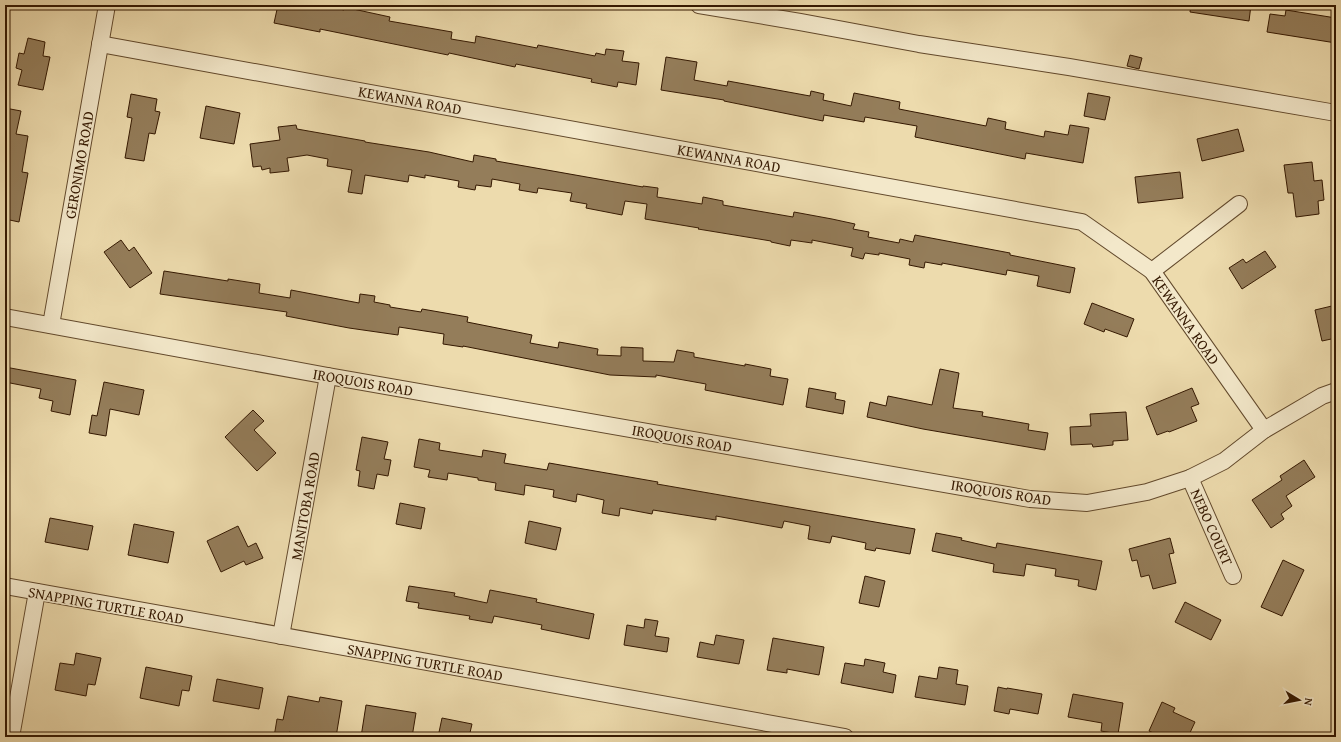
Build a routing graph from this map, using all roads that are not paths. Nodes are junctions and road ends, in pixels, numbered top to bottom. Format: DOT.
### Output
graph roads {
  1 [pos="107,5"];
  2 [pos="699,5"];
  3 [pos="100,44"];
  4 [pos="1336,113"];
  5 [pos="1239,204"];
  6 [pos="1152,271"];
  7 [pos="5,317"];
  8 [pos="51,325"];
  9 [pos="328,376"];
  10 [pos="1336,391"];
  11 [pos="1264,430"];
  12 [pos="1190,478"];
  13 [pos="1233,576"];
  14 [pos="5,586"];
  15 [pos="37,592"];
  16 [pos="281,636"];
  17 [pos="11,737"];
  18 [pos="845,737"];
  1 -- 3 [label="street, GERONIMO ROAD"];
  2 -- 4 [label="street"];
  3 -- 6 [label="street, KEWANNA ROAD"];
  3 -- 8 [label="street, GERONIMO ROAD"];
  5 -- 6 [label="street"];
  6 -- 11 [label="street, KEWANNA ROAD"];
  7 -- 8 [label="street, IROQUOIS ROAD"];
  8 -- 9 [label="street, IROQUOIS ROAD"];
  9 -- 12 [label="street, IROQUOIS ROAD"];
  9 -- 16 [label="street, MANITOBA ROAD"];
  10 -- 11 [label="street, IROQUOIS ROAD"];
  11 -- 12 [label="street, IROQUOIS ROAD"];
  12 -- 13 [label="street, NEBO COURT"];
  14 -- 15 [label="street, SNAPPING TURTLE ROAD"];
  15 -- 16 [label="street, SNAPPING TURTLE ROAD"];
  15 -- 17 [label="street"];
  16 -- 18 [label="street, SNAPPING TURTLE ROAD"];
}
